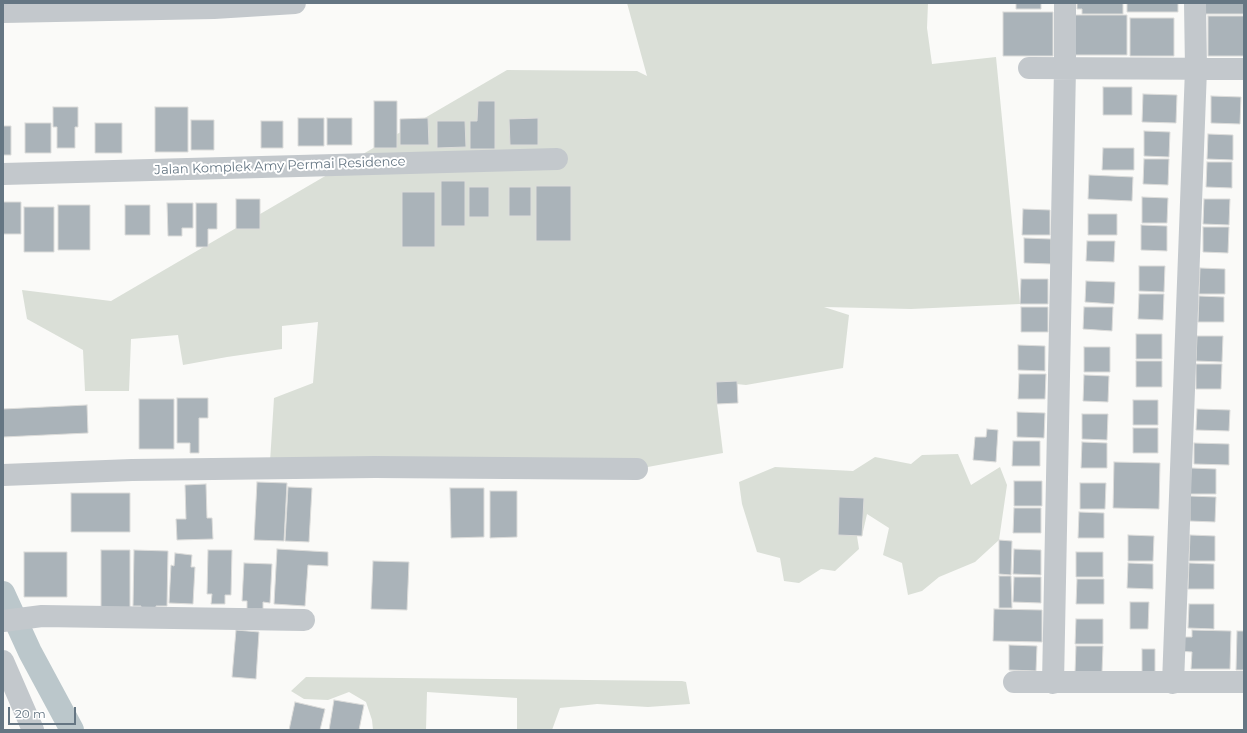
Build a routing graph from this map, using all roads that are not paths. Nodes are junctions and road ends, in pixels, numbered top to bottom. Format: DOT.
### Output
graph roads {
  1 [pos="295,3"];
  2 [pos="1065,3"];
  3 [pos="1195,3"];
  4 [pos="3,12"];
  5 [pos="1029,68"];
  6 [pos="1065,68"];
  7 [pos="1196,69"];
  8 [pos="1244,69"];
  9 [pos="556,159"];
  10 [pos="3,174"];
  11 [pos="637,469"];
  12 [pos="3,475"];
  13 [pos="4,620"];
  14 [pos="304,620"];
  15 [pos="3,661"];
  16 [pos="1014,682"];
  17 [pos="1244,682"];
  18 [pos="1053,683"];
  19 [pos="1173,683"];
  20 [pos="33,730"];
  1 -- 4 [label="street"];
  2 -- 6 [label="street"];
  3 -- 7 [label="street"];
  5 -- 6 [label="street"];
  6 -- 7 [label="street"];
  6 -- 18 [label="street"];
  7 -- 8 [label="street"];
  7 -- 19 [label="street"];
  9 -- 10 [label="street, Jalan Komplek Amy Permai Residence"];
  11 -- 12 [label="street"];
  13 -- 14 [label="street"];
  15 -- 20 [label="street"];
  16 -- 18 [label="street"];
  17 -- 19 [label="street"];
  18 -- 19 [label="street"];
}
